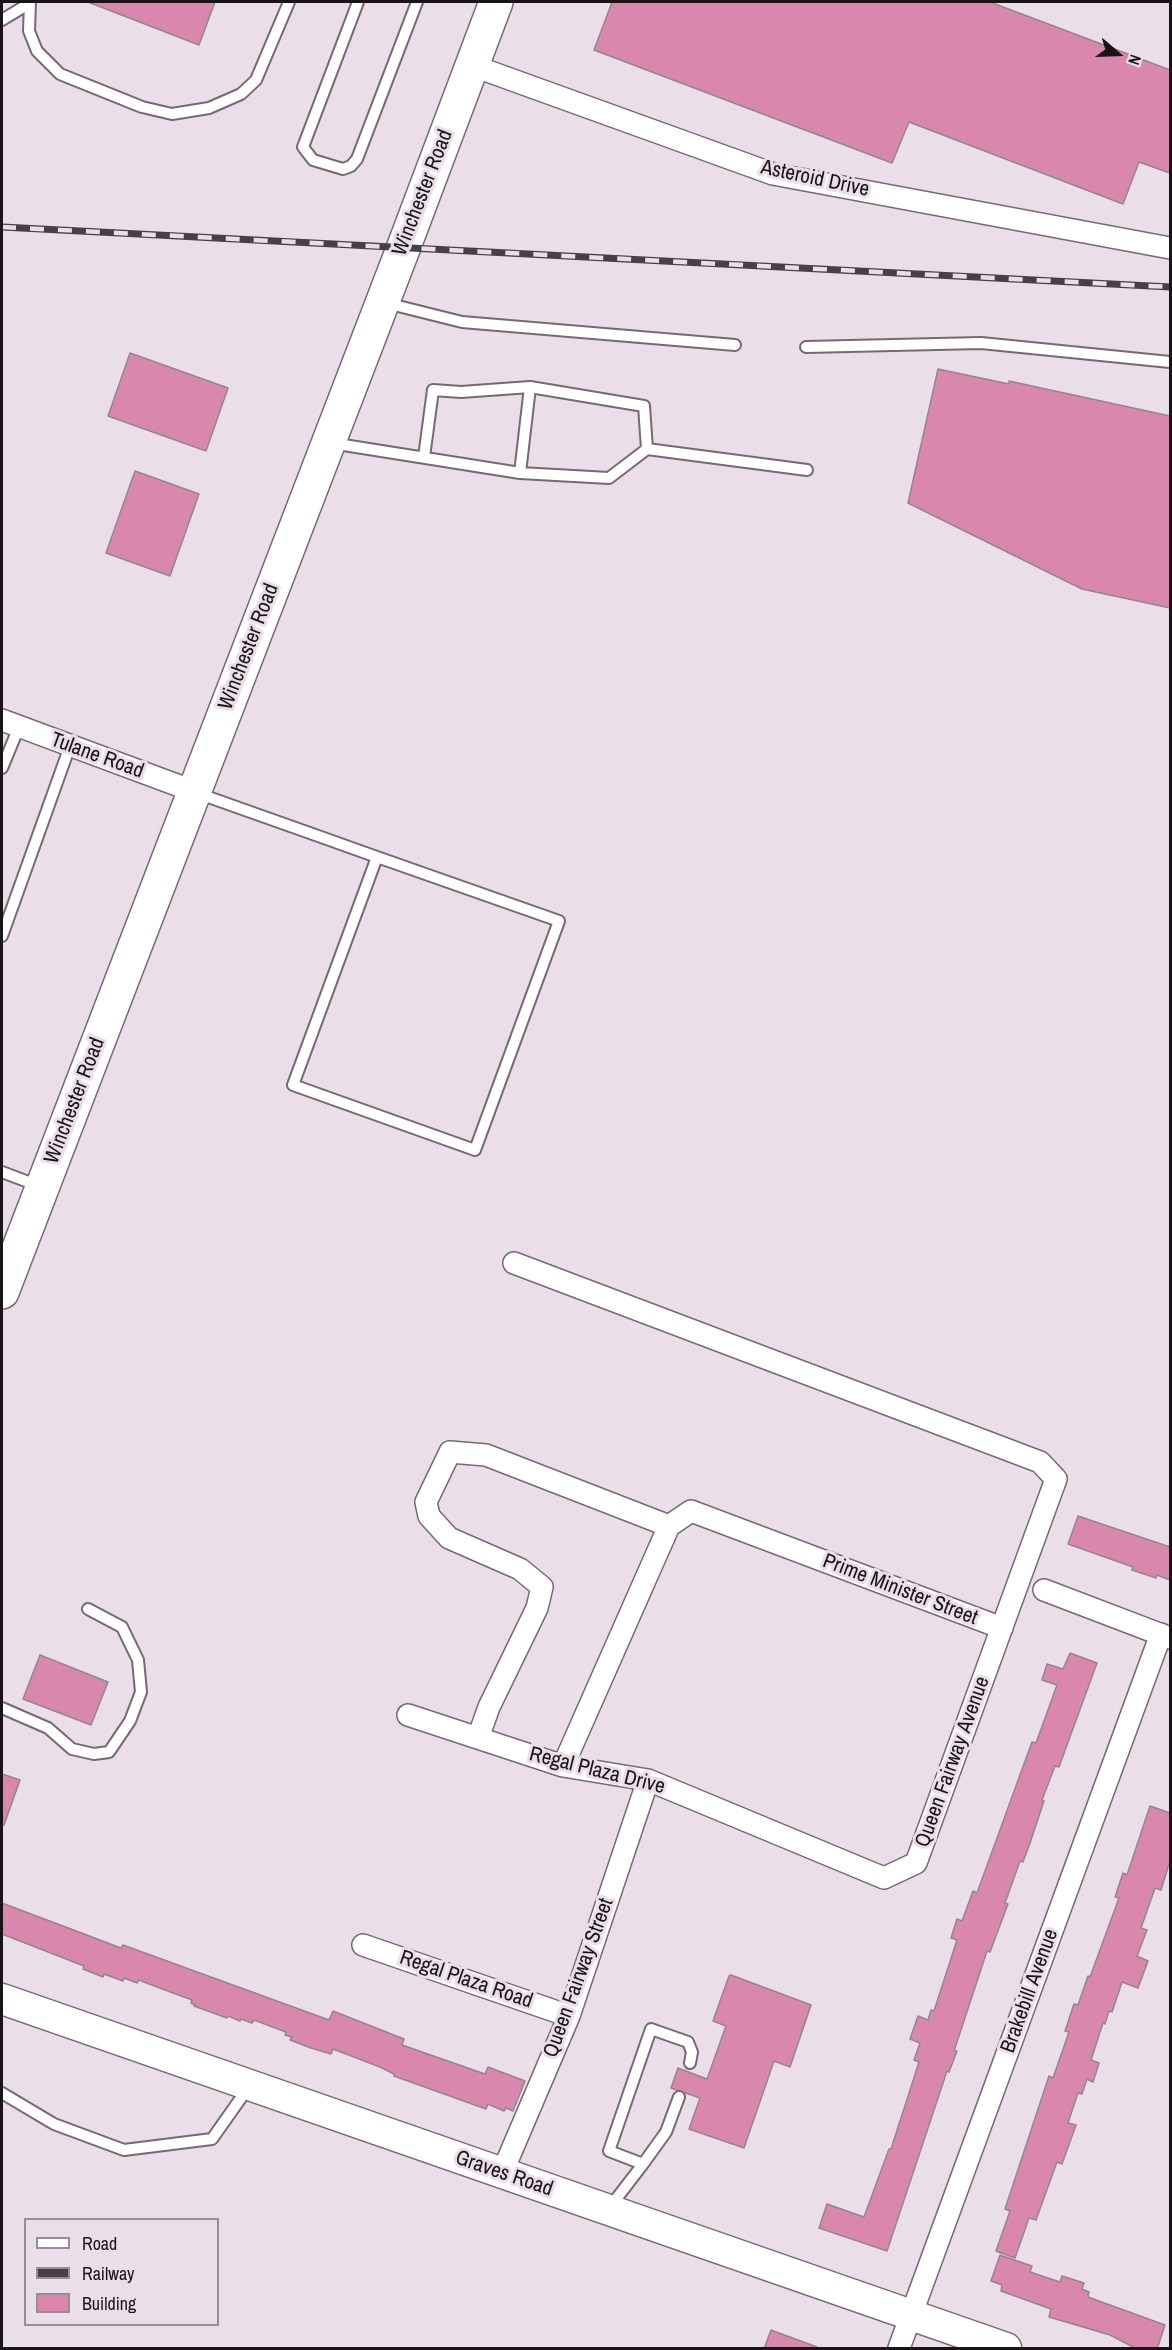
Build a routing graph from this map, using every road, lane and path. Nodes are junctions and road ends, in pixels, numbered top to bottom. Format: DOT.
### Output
graph roads {
  1 [pos="30,2"];
  2 [pos="289,2"];
  3 [pos="358,2"];
  4 [pos="417,2"];
  5 [pos="495,2"];
  6 [pos="2,20"];
  7 [pos="471,65"];
  8 [pos="1170,248"];
  9 [pos="382,302"];
  10 [pos="735,345"];
  11 [pos="806,347"];
  12 [pos="1170,362"];
  13 [pos="530,387"];
  14 [pos="328,442"];
  15 [pos="647,448"];
  16 [pos="424,458"];
  17 [pos="807,470"];
  18 [pos="520,473"];
  19 [pos="10,724"];
  20 [pos="70,746"];
  21 [pos="2,768"];
  22 [pos="194,791"];
  23 [pos="377,857"];
  24 [pos="2,936"];
  25 [pos="2,1172"];
  26 [pos="42,1188"];
  27 [pos="514,1263"];
  28 [pos="2,1292"];
  29 [pos="669,1526"];
  30 [pos="1044,1590"];
  31 [pos="88,1609"];
  32 [pos="1002,1628"];
  33 [pos="1166,1636"];
  34 [pos="2,1708"];
  35 [pos="408,1715"];
  36 [pos="478,1738"];
  37 [pos="563,1766"];
  38 [pos="648,1780"];
  39 [pos="884,1878"];
  40 [pos="363,1945"];
  41 [pos="2,1999"];
  42 [pos="569,2016"];
  43 [pos="690,2063"];
  44 [pos="250,2085"];
  45 [pos="2,2093"];
  46 [pos="679,2097"];
  47 [pos="643,2164"];
  48 [pos="502,2173"];
  49 [pos="608,2210"];
  50 [pos="911,2315"];
  51 [pos="899,2349"];
  52 [pos="1006,2349"];
  1 -- 2 [label="lane"];
  1 -- 6 [label="lane"];
  3 -- 4 [label="lane"];
  5 -- 7 [label="main road, Winchester Road"];
  7 -- 8 [label="street, Asteroid Drive"];
  7 -- 9 [label="main road, Winchester Road"];
  9 -- 10 [label="lane"];
  9 -- 14 [label="main road, Winchester Road"];
  11 -- 12 [label="lane"];
  13 -- 15 [label="lane"];
  13 -- 16 [label="lane"];
  13 -- 18 [label="lane"];
  14 -- 16 [label="lane"];
  14 -- 22 [label="main road, Winchester Road"];
  15 -- 17 [label="lane"];
  15 -- 18 [label="lane"];
  16 -- 18 [label="lane"];
  19 -- 20 [label="street, Tulane Road"];
  19 -- 21 [label="lane"];
  20 -- 22 [label="street, Tulane Road"];
  20 -- 24 [label="lane"];
  22 -- 23 [label="lane"];
  22 -- 26 [label="main road, Winchester Road"];
  23 -- 23 [label="lane"];
  25 -- 26 [label="lane"];
  26 -- 28 [label="main road, Winchester Road"];
  27 -- 32 [label="street, Prime Minister Street"];
  29 -- 32 [label="street, Prime Minister Street"];
  29 -- 36 [label="street"];
  29 -- 37 [label="street"];
  30 -- 33 [label="street"];
  31 -- 34 [label="lane"];
  32 -- 39 [label="street, Queen Fairway Avenue"];
  33 -- 50 [label="street, Brakebill Avenue"];
  35 -- 36 [label="street, Regal Plaza Drive"];
  36 -- 37 [label="street, Regal Plaza Drive"];
  37 -- 38 [label="street, Regal Plaza Drive"];
  38 -- 39 [label="street, Regal Plaza Drive"];
  38 -- 42 [label="street, Queen Fairway Street"];
  40 -- 42 [label="street, Regal Plaza Road"];
  41 -- 44 [label="street, Graves Road"];
  42 -- 48 [label="street, Queen Fairway Street"];
  43 -- 47 [label="lane"];
  44 -- 45 [label="lane"];
  44 -- 48 [label="street, Graves Road"];
  46 -- 47 [label="lane"];
  47 -- 49 [label="lane"];
  48 -- 49 [label="street, Graves Road"];
  49 -- 50 [label="street, Graves Road"];
  50 -- 51 [label="street, Brakebill Avenue"];
  50 -- 52 [label="street, Graves Road"];
}
